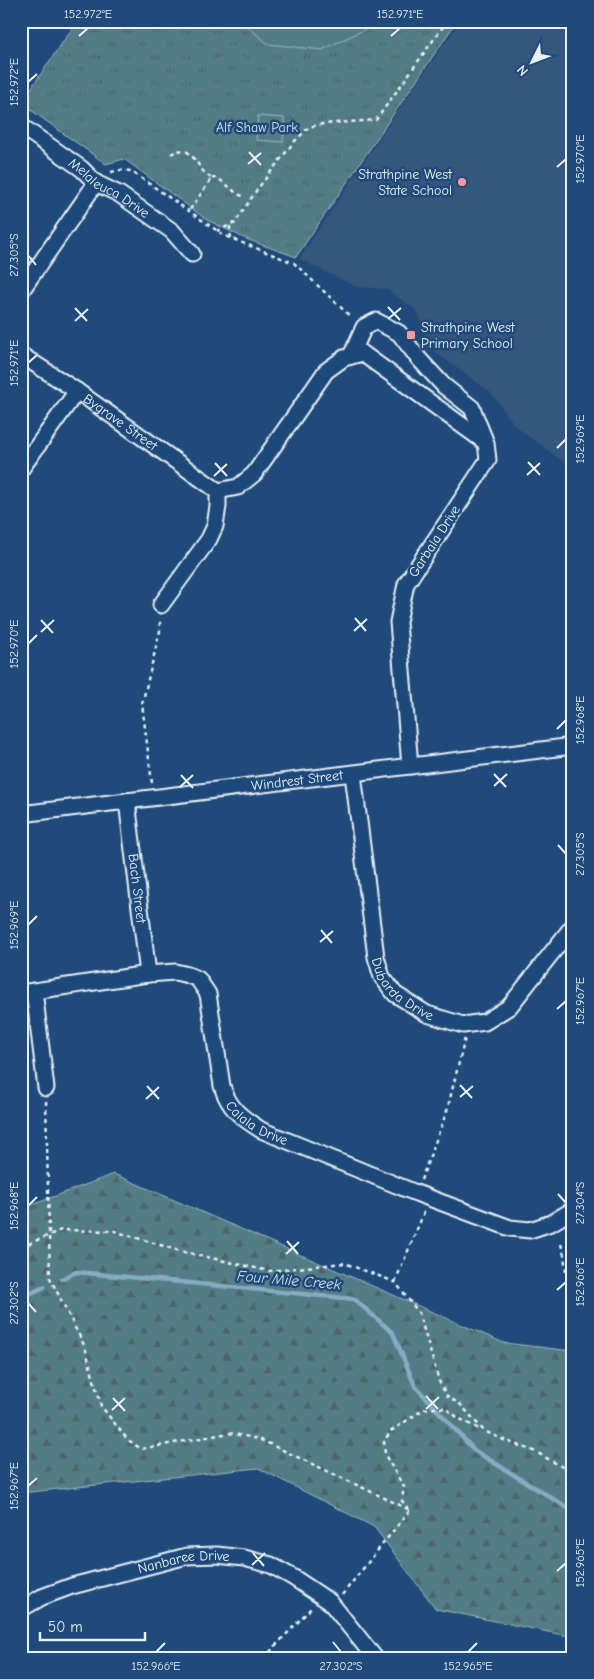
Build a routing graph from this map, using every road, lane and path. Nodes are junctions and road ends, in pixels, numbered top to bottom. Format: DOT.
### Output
graph roads {
  1 [pos="446,21"];
  2 [pos="21,126"];
  3 [pos="171,154"];
  4 [pos="111,172"];
  5 [pos="212,178"];
  6 [pos="96,183"];
  7 [pos="242,196"];
  8 [pos="189,211"];
  9 [pos="198,218"];
  10 [pos="196,222"];
  11 [pos="230,226"];
  12 [pos="217,230"];
  13 [pos="232,240"];
  14 [pos="192,254"];
  15 [pos="21,291"];
  16 [pos="350,316"];
  17 [pos="21,355"];
  18 [pos="350,356"];
  19 [pos="77,391"];
  20 [pos="486,443"];
  21 [pos="21,469"];
  22 [pos="218,491"];
  23 [pos="161,605"];
  24 [pos="573,746"];
  25 [pos="410,766"];
  26 [pos="353,774"];
  27 [pos="152,785"];
  28 [pos="127,801"];
  29 [pos="21,814"];
  30 [pos="573,926"];
  31 [pos="148,974"];
  32 [pos="28,992"];
  33 [pos="465,1037"];
  34 [pos="46,1088"];
  35 [pos="416,1193"];
  36 [pos="573,1210"];
  37 [pos="50,1234"];
  38 [pos="560,1244"];
  39 [pos="21,1247"];
  40 [pos="395,1282"];
  41 [pos="573,1292"];
  42 [pos="484,1431"];
  43 [pos="573,1473"];
  44 [pos="410,1510"];
  45 [pos="342,1596"];
  46 [pos="322,1597"];
  47 [pos="21,1609"];
  48 [pos="264,1658"];
  49 [pos="375,1658"];
  1 -- 11 [label="path"];
  2 -- 6 [label="street, Melaleuca Drive"];
  3 -- 5 [label="path"];
  4 -- 8 [label="path"];
  5 -- 7 [label="path"];
  5 -- 8 [label="path"];
  6 -- 14 [label="street, Melaleuca Drive"];
  6 -- 15 [label="street"];
  8 -- 9 [label="path"];
  9 -- 10 [label="path"];
  9 -- 12 [label="path"];
  11 -- 12 [label="path"];
  11 -- 13 [label="path"];
  12 -- 13 [label="path"];
  13 -- 16 [label="path"];
  17 -- 19 [label="street, Bygrave Street"];
  18 -- 20 [label="street"];
  18 -- 20 [label="street, Garbala Drive"];
  18 -- 22 [label="street"];
  19 -- 21 [label="street"];
  19 -- 22 [label="street, Bygrave Street"];
  20 -- 25 [label="street, Garbala Drive"];
  22 -- 23 [label="street"];
  23 -- 27 [label="path"];
  24 -- 25 [label="street, Windrest Street"];
  25 -- 26 [label="street, Windrest Street"];
  26 -- 28 [label="street, Windrest Street"];
  26 -- 30 [label="street, Dubarda Drive"];
  28 -- 29 [label="street, Windrest Street"];
  28 -- 31 [label="street, Bach Street"];
  31 -- 32 [label="street, Calala Drive"];
  31 -- 35 [label="street, Calala Drive"];
  32 -- 34 [label="street"];
  33 -- 35 [label="path"];
  34 -- 37 [label="path"];
  35 -- 36 [label="street, Calala Drive"];
  35 -- 40 [label="path"];
  37 -- 39 [label="path"];
  37 -- 40 [label="path"];
  37 -- 44 [label="path"];
  38 -- 41 [label="path"];
  40 -- 42 [label="path"];
  42 -- 43 [label="path"];
  42 -- 44 [label="path"];
  44 -- 45 [label="path"];
  46 -- 47 [label="street, Nanbaree Drive"];
  46 -- 48 [label="path"];
  46 -- 49 [label="street, Nanbaree Drive"];
}
